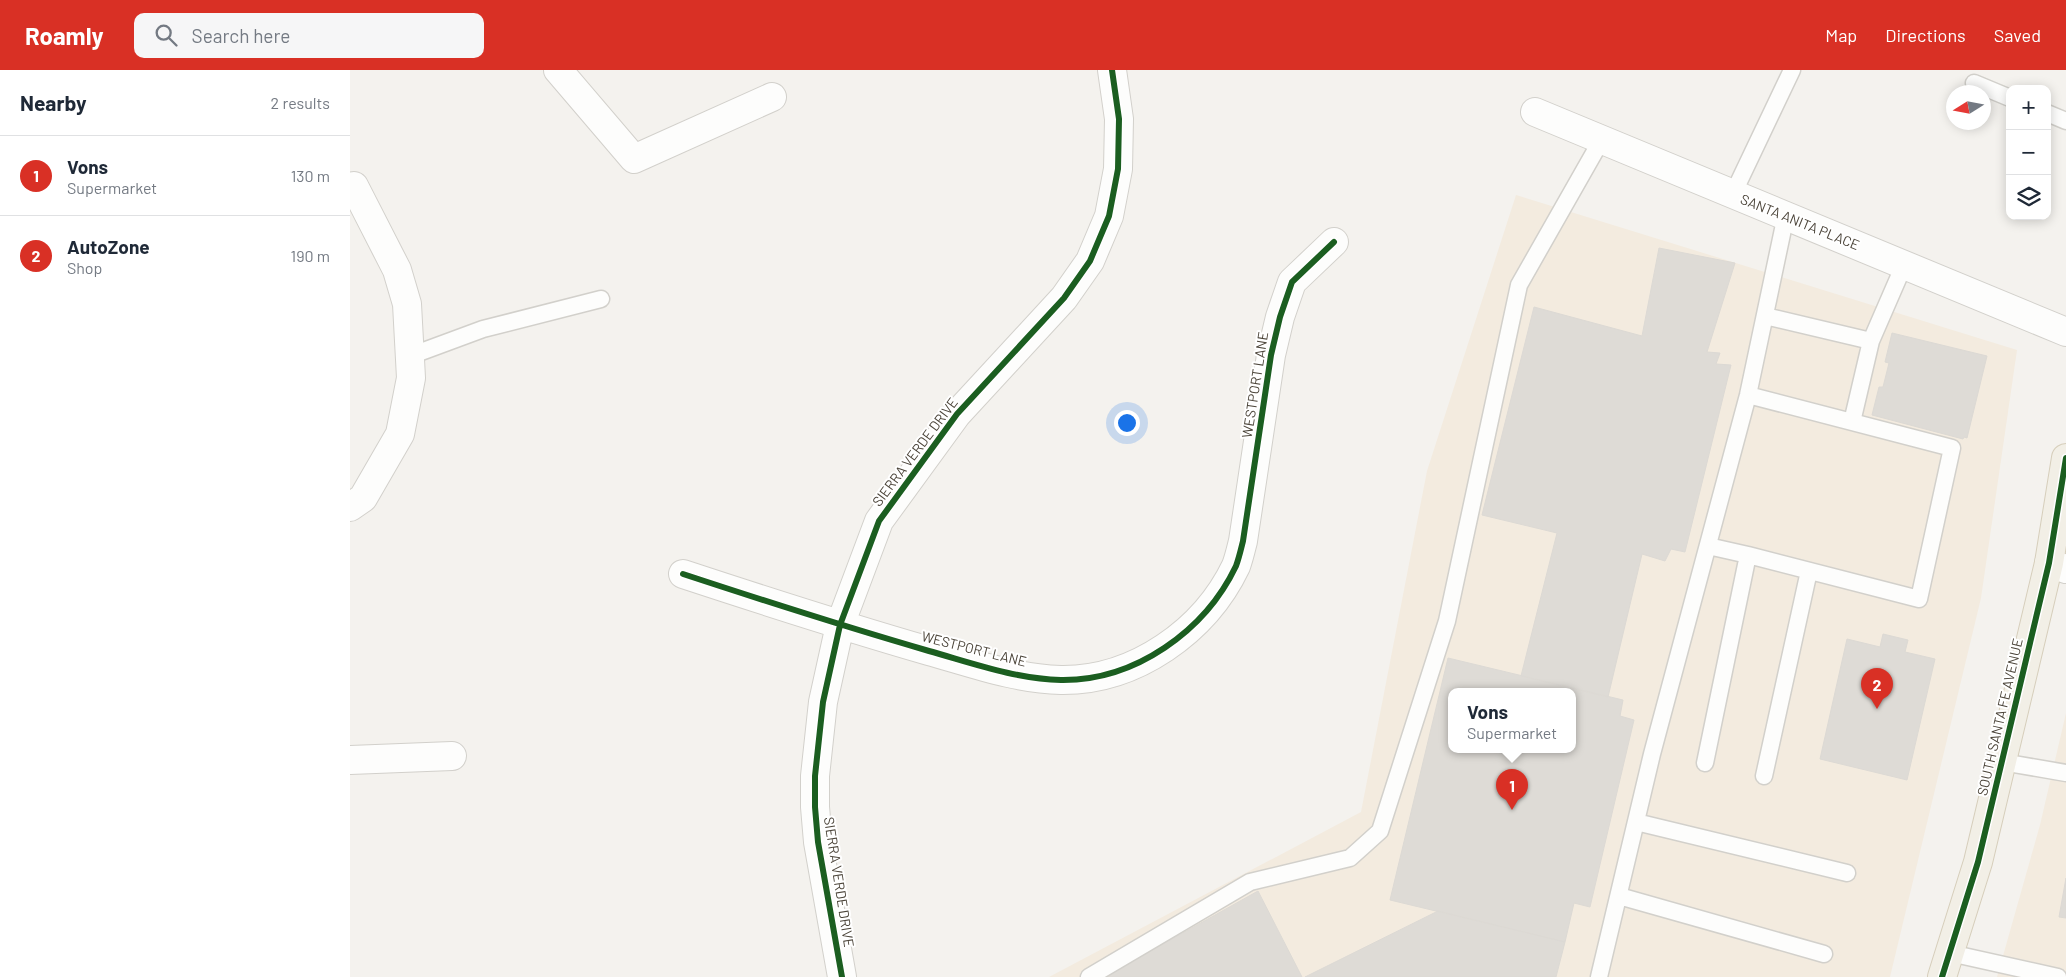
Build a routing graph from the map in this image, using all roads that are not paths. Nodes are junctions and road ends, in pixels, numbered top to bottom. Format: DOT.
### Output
graph roads {
  1 [pos="558,70"];
  2 [pos="1112,70"];
  3 [pos="1792,70"];
  4 [pos="1974,82"];
  5 [pos="2006,96"];
  6 [pos="772,97"];
  7 [pos="1535,112"];
  8 [pos="2051,115"];
  9 [pos="2066,121"];
  10 [pos="1602,139"];
  11 [pos="354,186"];
  12 [pos="1733,194"];
  13 [pos="1786,216"];
  14 [pos="1334,242"];
  15 [pos="1904,265"];
  16 [pos="601,299"];
  17 [pos="1765,316"];
  18 [pos="2066,332"];
  19 [pos="1871,341"];
  20 [pos="410,356"];
  21 [pos="1748,395"];
  22 [pos="1852,422"];
  23 [pos="2066,458"];
  24 [pos="350,508"];
  25 [pos="1708,546"];
  26 [pos="1748,555"];
  27 [pos="2058,566"];
  28 [pos="1809,571"];
  29 [pos="683,574"];
  30 [pos="840,626"];
  31 [pos="452,756"];
  32 [pos="350,760"];
  33 [pos="2002,762"];
  34 [pos="1706,763"];
  35 [pos="2066,772"];
  36 [pos="1764,776"];
  37 [pos="1636,822"];
  38 [pos="1847,873"];
  39 [pos="1618,896"];
  40 [pos="1824,954"];
  41 [pos="1946,965"];
  42 [pos="842,977"];
  43 [pos="1089,977"];
  44 [pos="1599,977"];
  45 [pos="2058,977"];
  1 -- 6 [label="street"];
  2 -- 30 [label="street, SIERRA VERDE DRIVE"];
  3 -- 12 [label="lane"];
  4 -- 5 [label="lane"];
  7 -- 10 [label="street, SANTA ANITA PLACE"];
  8 -- 9 [label="lane"];
  10 -- 12 [label="street, SANTA ANITA PLACE"];
  10 -- 43 [label="lane"];
  11 -- 20 [label="street"];
  12 -- 13 [label="street, SANTA ANITA PLACE"];
  13 -- 15 [label="street, SANTA ANITA PLACE"];
  13 -- 17 [label="lane"];
  14 -- 30 [label="street, WESTPORT LANE"];
  15 -- 18 [label="street, SANTA ANITA PLACE"];
  15 -- 19 [label="lane"];
  16 -- 20 [label="lane"];
  17 -- 19 [label="lane"];
  17 -- 21 [label="lane"];
  19 -- 22 [label="lane"];
  20 -- 24 [label="street"];
  21 -- 22 [label="lane"];
  21 -- 25 [label="lane"];
  22 -- 28 [label="lane"];
  23 -- 27 [label="main road, SOUTH SANTA FE AVENUE"];
  25 -- 26 [label="lane"];
  25 -- 37 [label="lane"];
  26 -- 28 [label="lane"];
  26 -- 34 [label="lane"];
  27 -- 33 [label="main road, SOUTH SANTA FE AVENUE"];
  28 -- 36 [label="lane"];
  29 -- 30 [label="street, WESTPORT LANE"];
  30 -- 42 [label="street, SIERRA VERDE DRIVE"];
  31 -- 32 [label="street"];
  33 -- 35 [label="lane"];
  33 -- 41 [label="main road, SOUTH SANTA FE AVENUE"];
  37 -- 38 [label="lane"];
  37 -- 39 [label="lane"];
  39 -- 40 [label="lane"];
  39 -- 44 [label="lane"];
  41 -- 45 [label="lane"];
}
